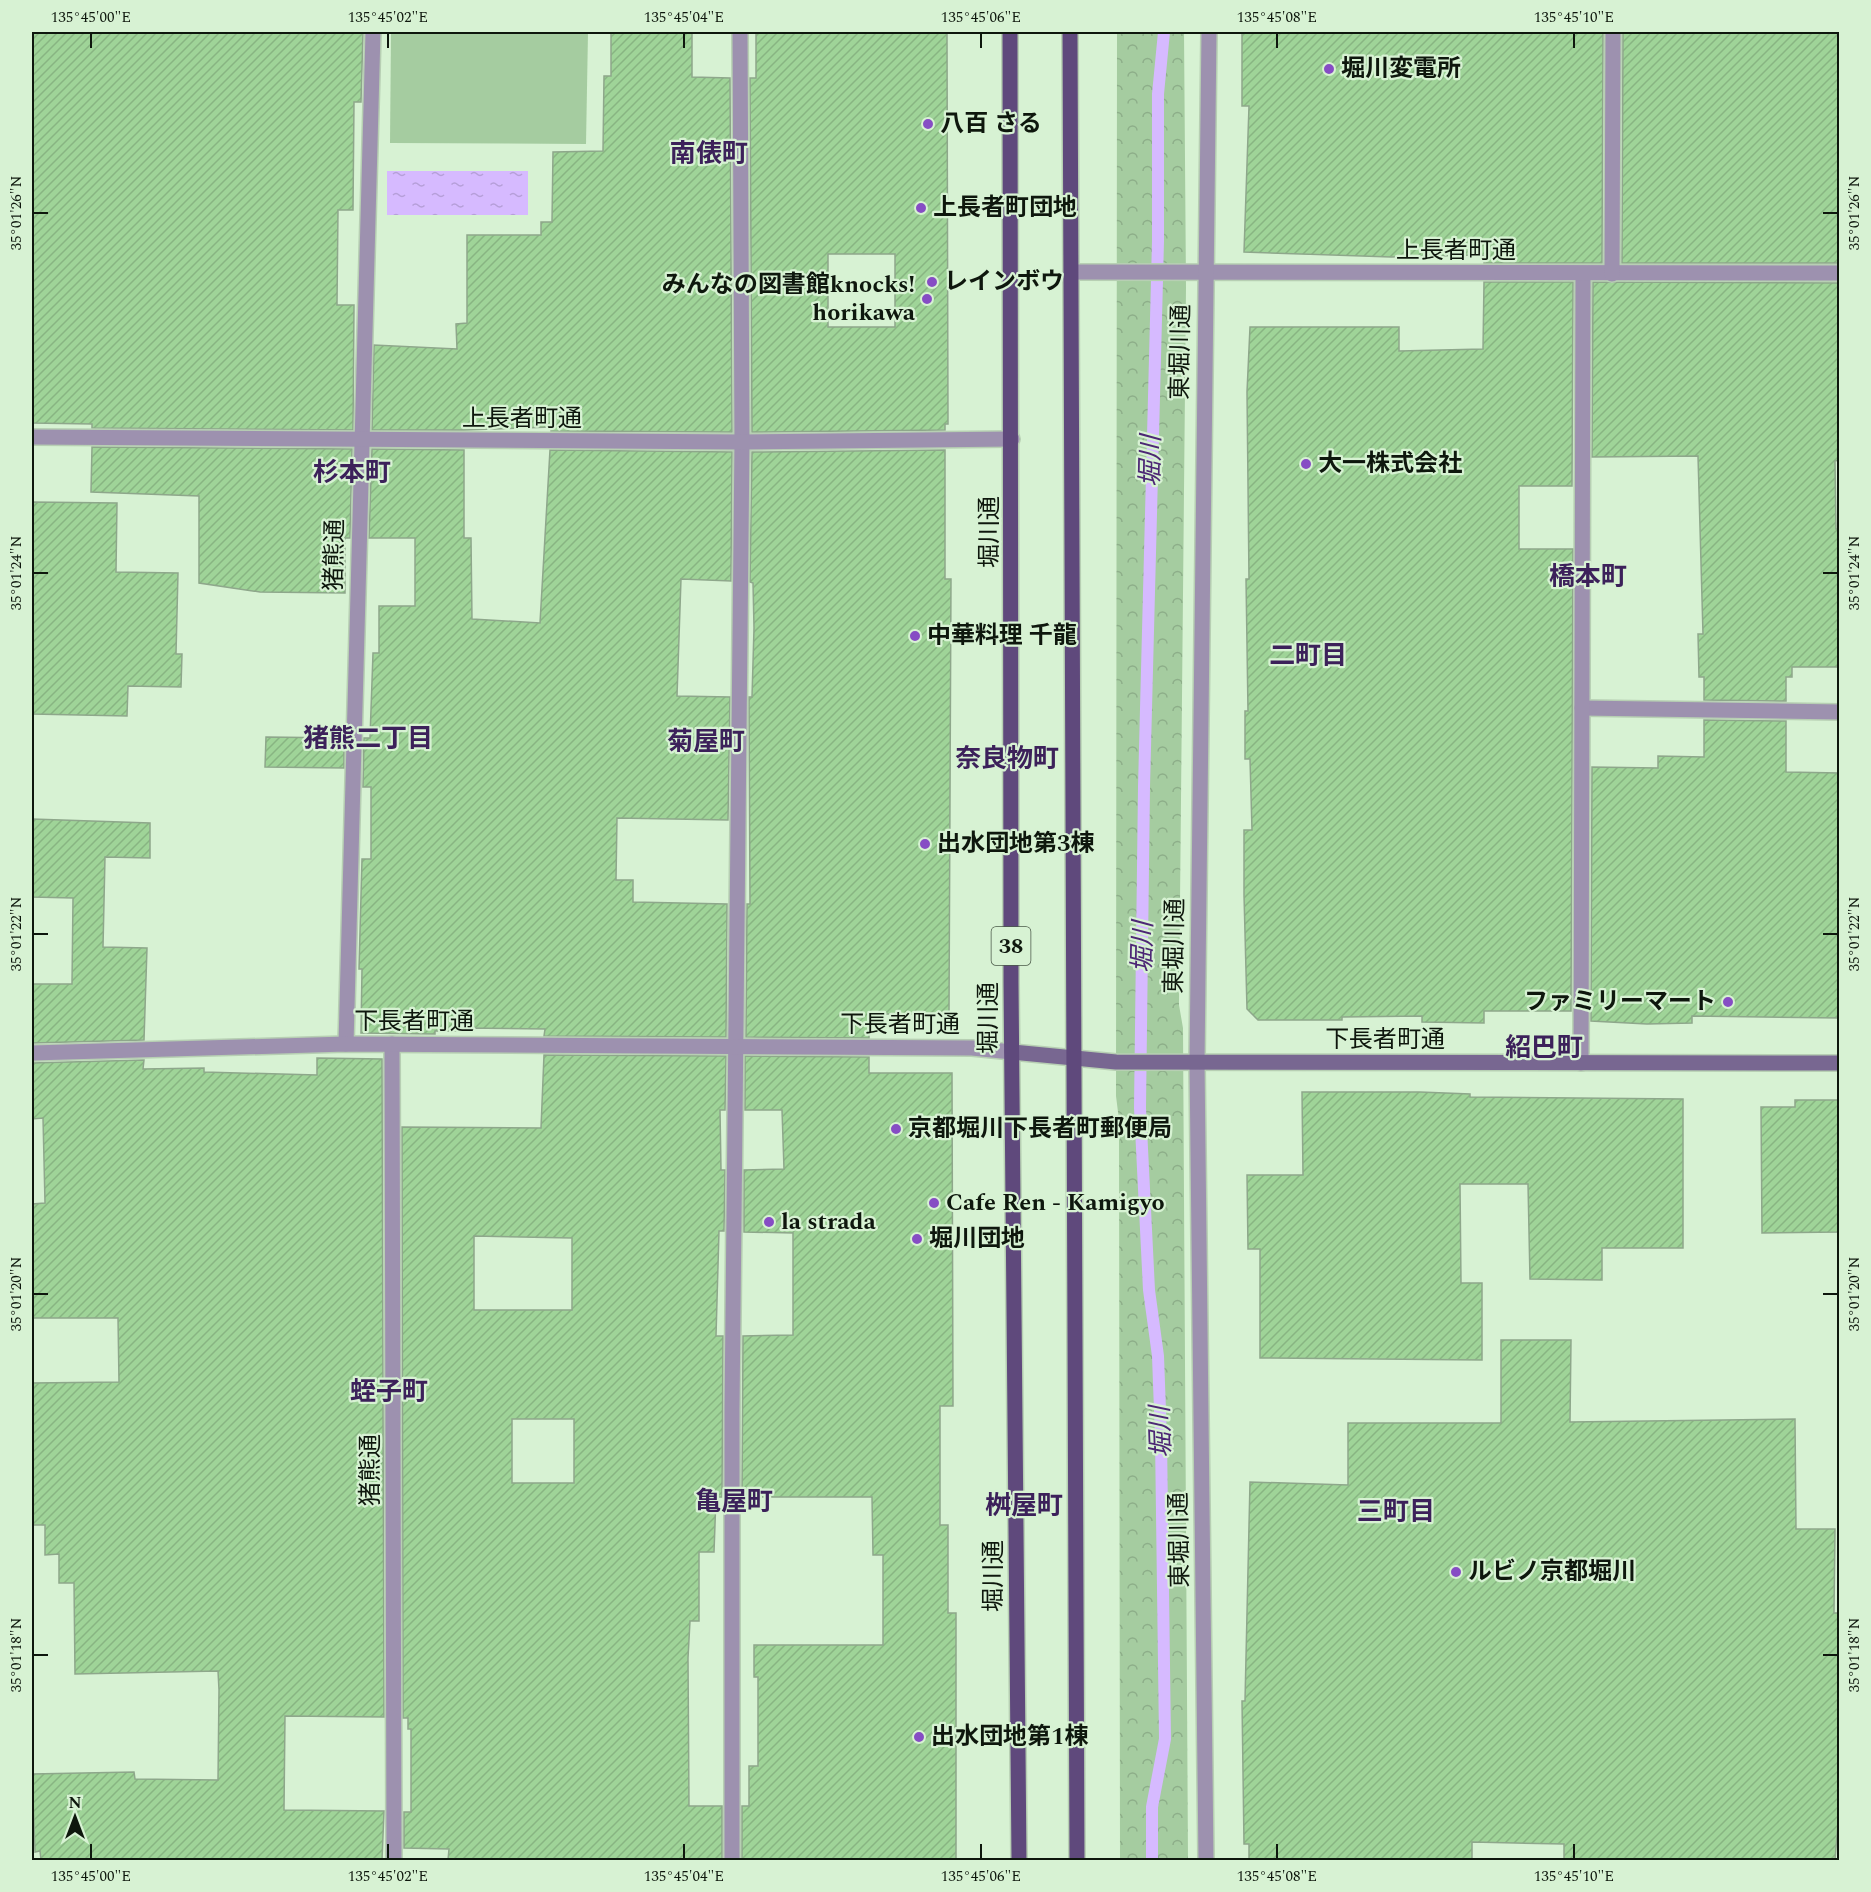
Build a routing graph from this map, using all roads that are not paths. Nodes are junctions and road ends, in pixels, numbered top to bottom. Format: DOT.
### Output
graph roads {
  1 [pos="373,32"];
  2 [pos="740,32"];
  3 [pos="1010,32"];
  4 [pos="1070,32"];
  5 [pos="1209,32"];
  6 [pos="1612,32"];
  7 [pos="1072,272"];
  8 [pos="1204,272"];
  9 [pos="1839,273"];
  10 [pos="1583,274"];
  11 [pos="1612,274"];
  12 [pos="32,437"];
  13 [pos="1012,439"];
  14 [pos="360,440"];
  15 [pos="742,442"];
  16 [pos="1582,708"];
  17 [pos="1839,712"];
  18 [pos="346,1044"];
  19 [pos="392,1044"];
  20 [pos="737,1046"];
  21 [pos="1012,1052"];
  22 [pos="32,1053"];
  23 [pos="1073,1057"];
  24 [pos="1190,1062"];
  25 [pos="1581,1063"];
  26 [pos="1839,1063"];
  27 [pos="394,1860"];
  28 [pos="732,1860"];
  29 [pos="1018,1860"];
  30 [pos="1077,1860"];
  31 [pos="1206,1860"];
  1 -- 14 [label="street, 猪熊通"];
  2 -- 15 [label="street"];
  3 -- 13 [label="main road, 堀川通 / 38"];
  4 -- 7 [label="main road"];
  5 -- 8 [label="street, 東堀川通"];
  6 -- 11 [label="street"];
  7 -- 8 [label="street, 上長者町通"];
  7 -- 23 [label="main road"];
  8 -- 10 [label="street, 上長者町通"];
  8 -- 24 [label="street, 東堀川通"];
  9 -- 11 [label="street, 上長者町通"];
  10 -- 11 [label="street, 上長者町通"];
  10 -- 16 [label="street"];
  12 -- 14 [label="street, 上長者町通"];
  13 -- 15 [label="street, 上長者町通"];
  13 -- 21 [label="main road, 堀川通 / 38"];
  14 -- 15 [label="street, 上長者町通"];
  14 -- 18 [label="street, 猪熊通"];
  15 -- 20 [label="street"];
  16 -- 17 [label="street"];
  16 -- 25 [label="street"];
  18 -- 19 [label="street, 下長者町通"];
  18 -- 22 [label="street, 下長者町通"];
  19 -- 20 [label="street, 下長者町通"];
  19 -- 27 [label="street, 猪熊通"];
  20 -- 21 [label="street, 下長者町通"];
  20 -- 28 [label="street"];
  21 -- 23 [label="street, 下長者町通"];
  21 -- 29 [label="main road, 堀川通 / 38"];
  23 -- 24 [label="street, 下長者町通"];
  23 -- 30 [label="main road"];
  24 -- 25 [label="street, 下長者町通"];
  24 -- 31 [label="street, 東堀川通"];
  25 -- 26 [label="street, 下長者町通"];
}
